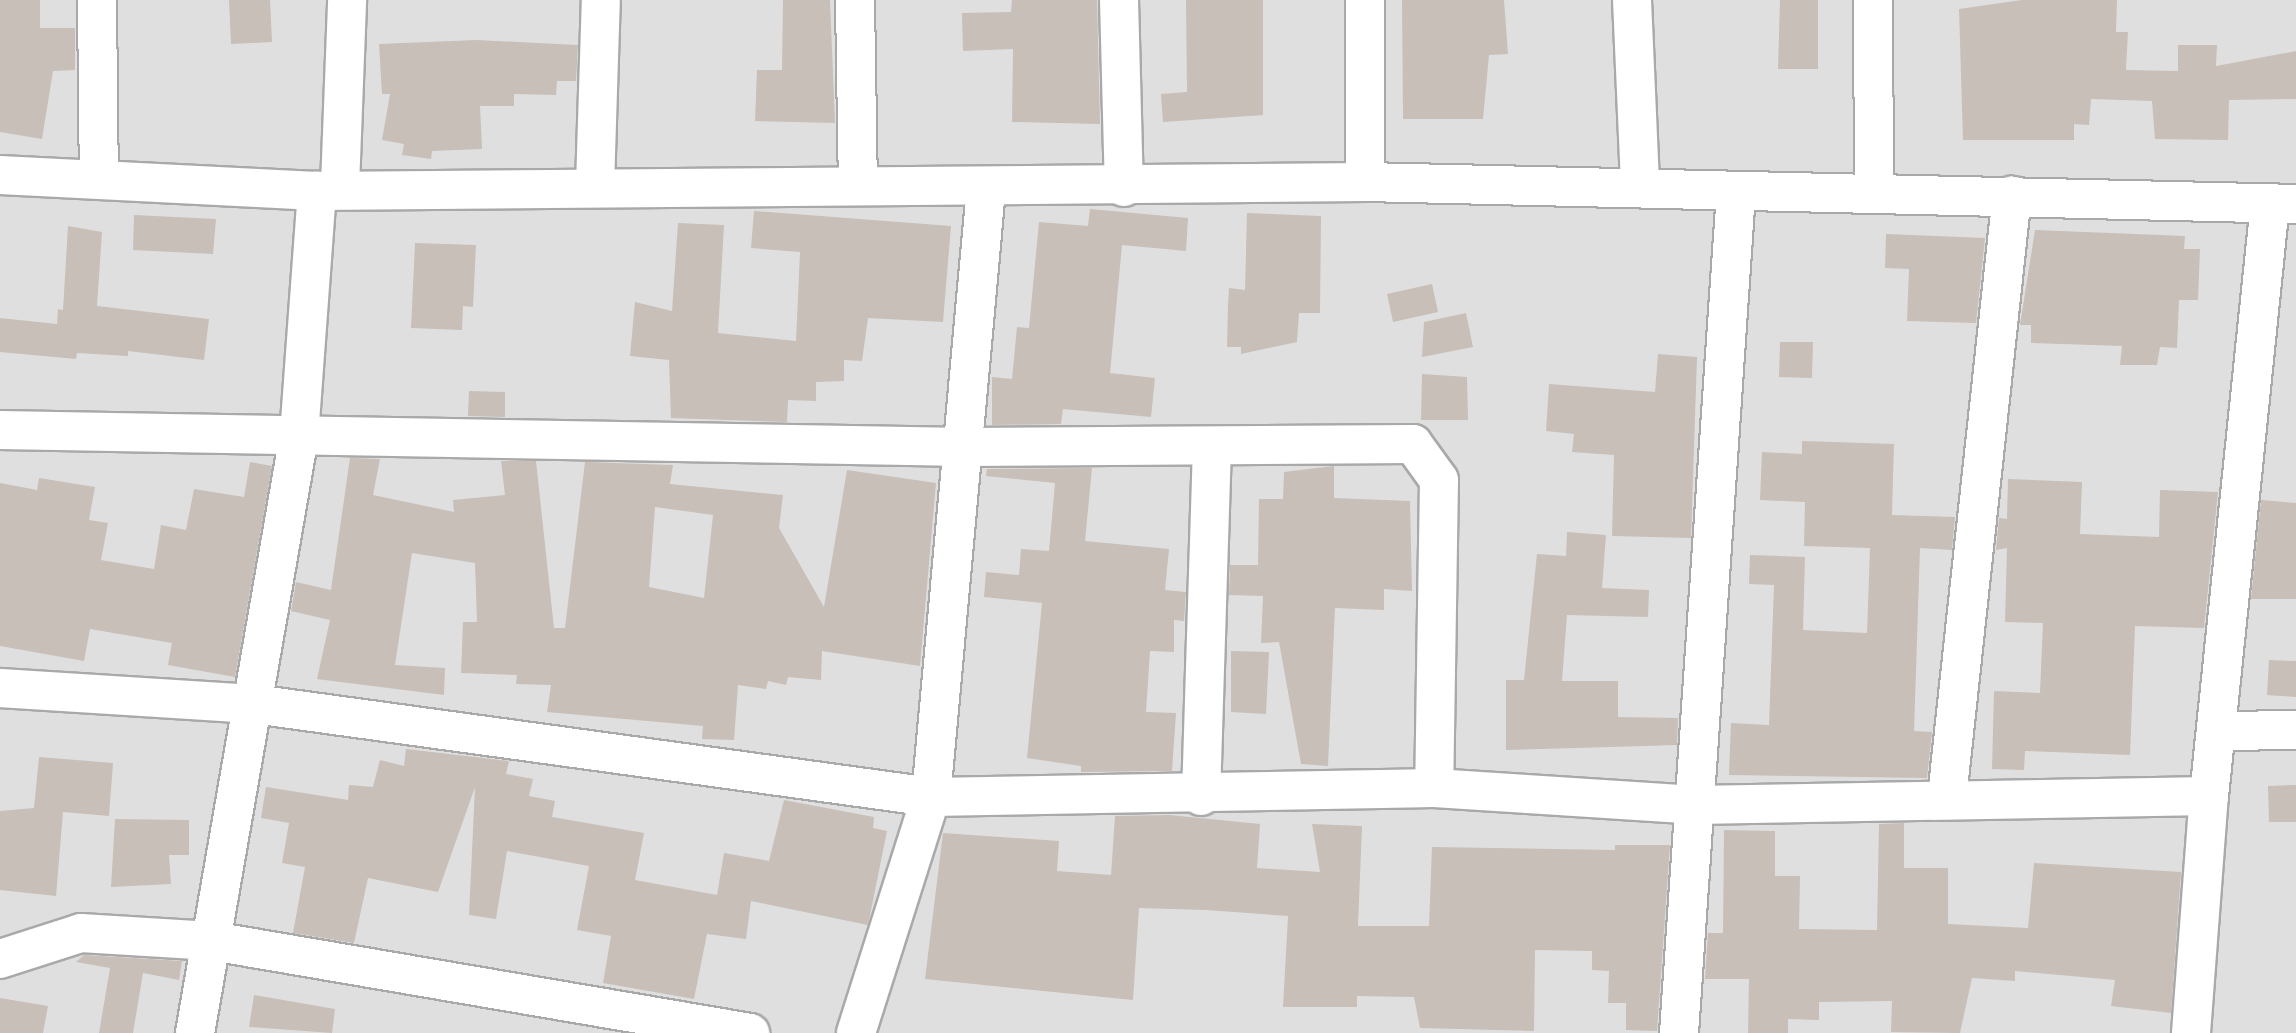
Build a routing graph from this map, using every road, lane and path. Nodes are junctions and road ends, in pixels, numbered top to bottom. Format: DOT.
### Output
graph roads {
  1 [pos="97,0"];
  2 [pos="347,0"];
  3 [pos="601,0"];
  4 [pos="855,0"];
  5 [pos="1119,0"];
  6 [pos="1365,0"];
  7 [pos="1632,0"];
  8 [pos="1873,0"];
  9 [pos="0,175"];
  10 [pos="99,177"];
  11 [pos="1365,182"];
  12 [pos="595,186"];
  13 [pos="858,186"];
  14 [pos="1640,186"];
  15 [pos="1124,187"];
  16 [pos="329,189"];
  17 [pos="986,189"];
  18 [pos="1736,192"];
  19 [pos="1874,193"];
  20 [pos="2012,195"];
  21 [pos="2283,204"];
  22 [pos="0,430"];
  23 [pos="299,436"];
  24 [pos="966,447"];
  25 [pos="1212,447"];
  26 [pos="0,688"];
  27 [pos="254,704"];
  28 [pos="2296,730"];
  29 [pos="2218,731"];
  30 [pos="1434,788"];
  31 [pos="1201,796"];
  32 [pos="2208,796"];
  33 [pos="931,797"];
  34 [pos="1947,797"];
  35 [pos="1695,805"];
  36 [pos="212,942"];
  37 [pos="0,959"];
  38 [pos="195,1033"];
  39 [pos="750,1033"];
  40 [pos="856,1033"];
  41 [pos="1679,1033"];
  42 [pos="2191,1033"];
  1 -- 10 [label="street"];
  2 -- 16 [label="street"];
  3 -- 12 [label="street"];
  4 -- 13 [label="street"];
  5 -- 15 [label="street"];
  6 -- 11 [label="street"];
  7 -- 14 [label="street"];
  8 -- 19 [label="street"];
  9 -- 10 [label="street"];
  10 -- 16 [label="street"];
  11 -- 14 [label="street"];
  11 -- 15 [label="street"];
  12 -- 13 [label="street"];
  12 -- 16 [label="street"];
  13 -- 17 [label="street"];
  14 -- 18 [label="street"];
  15 -- 17 [label="street"];
  16 -- 23 [label="street"];
  17 -- 24 [label="street"];
  18 -- 19 [label="street"];
  18 -- 35 [label="street"];
  19 -- 20 [label="street"];
  20 -- 21 [label="street"];
  20 -- 34 [label="street"];
  21 -- 29 [label="street"];
  22 -- 23 [label="street"];
  23 -- 24 [label="street"];
  23 -- 27 [label="street"];
  24 -- 25 [label="street"];
  24 -- 33 [label="street"];
  25 -- 30 [label="street"];
  25 -- 31 [label="street"];
  26 -- 27 [label="street"];
  27 -- 33 [label="street"];
  27 -- 36 [label="street"];
  28 -- 29 [label="street"];
  29 -- 32 [label="street"];
  30 -- 31 [label="street"];
  30 -- 35 [label="street"];
  31 -- 33 [label="street"];
  32 -- 34 [label="street"];
  32 -- 42 [label="street"];
  33 -- 40 [label="street"];
  34 -- 35 [label="street"];
  35 -- 41 [label="street"];
  36 -- 37 [label="street"];
  36 -- 38 [label="street"];
  36 -- 39 [label="street"];
}
